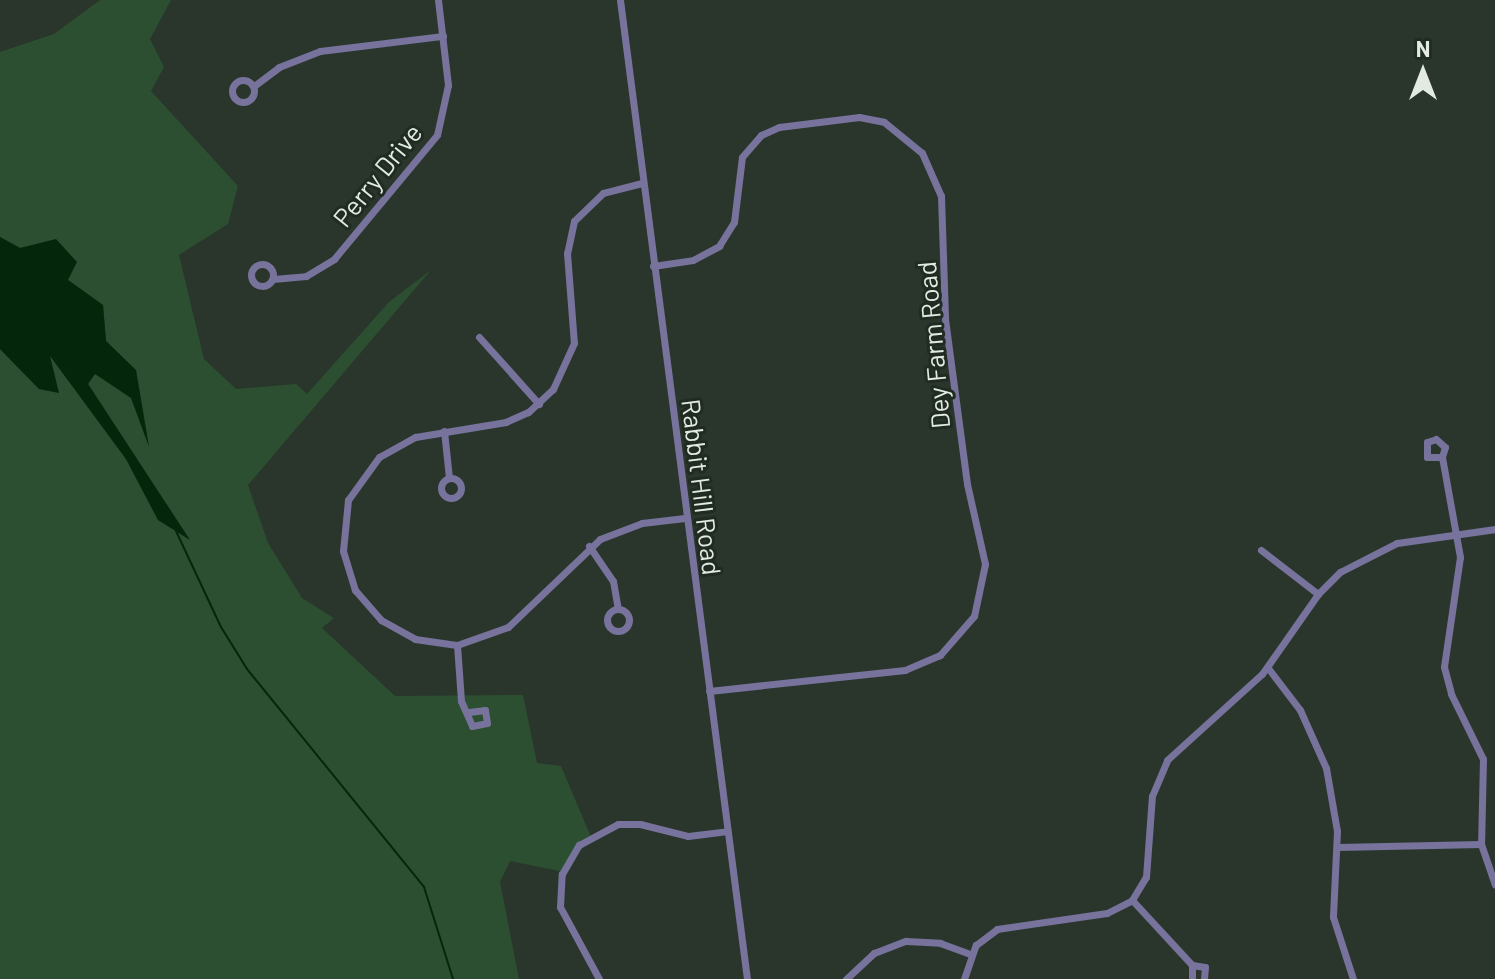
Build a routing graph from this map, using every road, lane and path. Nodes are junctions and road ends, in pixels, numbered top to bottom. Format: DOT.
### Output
graph roads {
  1 [pos="438,0"];
  2 [pos="620,0"];
  3 [pos="443,36"];
  4 [pos="254,86"];
  5 [pos="642,183"];
  6 [pos="653,266"];
  7 [pos="273,279"];
  8 [pos="479,337"];
  9 [pos="539,404"];
  10 [pos="444,431"];
  11 [pos="1442,457"];
  12 [pos="449,478"];
  13 [pos="685,518"];
  14 [pos="1495,529"];
  15 [pos="1456,534"];
  16 [pos="589,546"];
  17 [pos="1261,550"];
  18 [pos="1318,594"];
  19 [pos="618,609"];
  20 [pos="457,645"];
  21 [pos="1268,668"];
  22 [pos="709,691"];
  23 [pos="469,712"];
  24 [pos="726,831"];
  25 [pos="1481,844"];
  26 [pos="1337,847"];
  27 [pos="1495,885"];
  28 [pos="1132,900"];
  29 [pos="970,954"];
  30 [pos="1192,965"];
  31 [pos="599,979"];
  32 [pos="747,979"];
  33 [pos="846,979"];
  34 [pos="964,979"];
  35 [pos="1192,979"];
  36 [pos="1204,979"];
  37 [pos="1353,979"];
  1 -- 3 [label="street, Perry Drive"];
  2 -- 5 [label="street, Rabbit Hill Road"];
  3 -- 4 [label="street"];
  3 -- 7 [label="street, Perry Drive"];
  5 -- 6 [label="street, Rabbit Hill Road"];
  5 -- 9 [label="street"];
  6 -- 13 [label="street, Rabbit Hill Road"];
  6 -- 22 [label="street, Dey Farm Road"];
  8 -- 9 [label="street"];
  9 -- 10 [label="street"];
  10 -- 12 [label="street"];
  10 -- 20 [label="street"];
  11 -- 15 [label="street"];
  13 -- 16 [label="street"];
  13 -- 22 [label="street, Rabbit Hill Road"];
  14 -- 15 [label="street"];
  15 -- 18 [label="street"];
  15 -- 25 [label="street"];
  16 -- 19 [label="street"];
  16 -- 20 [label="street"];
  17 -- 18 [label="street"];
  18 -- 21 [label="street"];
  20 -- 23 [label="street"];
  21 -- 26 [label="street"];
  21 -- 28 [label="street"];
  22 -- 24 [label="street, Rabbit Hill Road"];
  24 -- 31 [label="street"];
  24 -- 32 [label="street, Rabbit Hill Road"];
  25 -- 26 [label="street"];
  25 -- 27 [label="street"];
  26 -- 37 [label="street"];
  28 -- 29 [label="street"];
  28 -- 30 [label="street"];
  29 -- 33 [label="street"];
  29 -- 34 [label="street"];
  30 -- 35 [label="street"];
  30 -- 36 [label="street"];
}
